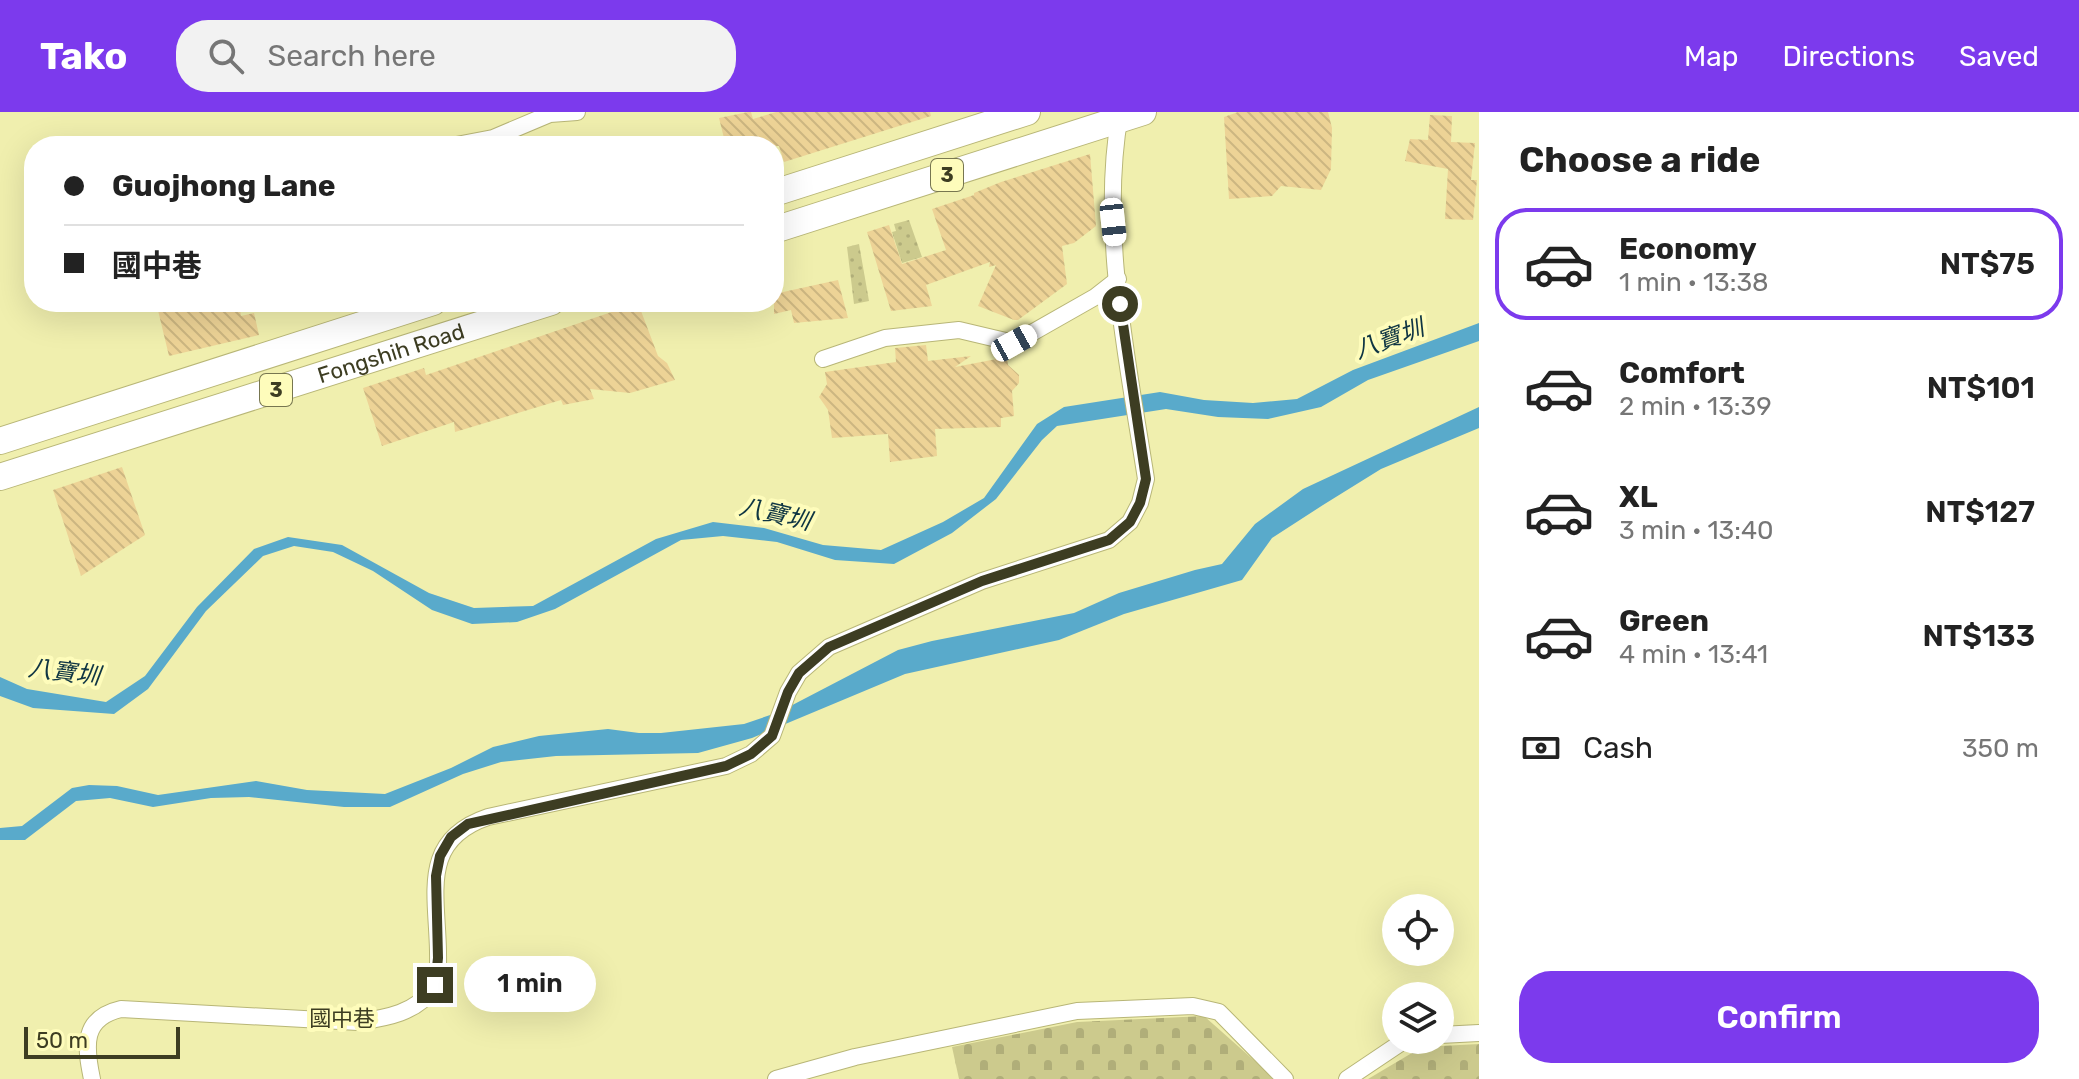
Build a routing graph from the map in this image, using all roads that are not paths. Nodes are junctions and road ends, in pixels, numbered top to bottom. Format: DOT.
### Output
graph roads {
  1 [pos="577,112"];
  2 [pos="1027,112"];
  3 [pos="1128,115"];
  4 [pos="995,117"];
  5 [pos="498,136"];
  6 [pos="784,190"];
  7 [pos="784,227"];
  8 [pos="1118,279"];
  9 [pos="402,312"];
  10 [pos="520,312"];
  11 [pos="823,359"];
  12 [pos="0,441"];
  13 [pos="0,477"];
  14 [pos="1479,1033"];
  15 [pos="1454,1034"];
  16 [pos="1384,1054"];
  17 [pos="92,1079"];
  18 [pos="776,1079"];
  19 [pos="1285,1079"];
  20 [pos="1347,1079"];
  1 -- 5 [label="street"];
  2 -- 4 [label="main road, 3"];
  3 -- 7 [label="main road, 3"];
  3 -- 8 [label="street"];
  4 -- 6 [label="main road, 3"];
  8 -- 11 [label="street"];
  8 -- 17 [label="street, 國中巷"];
  9 -- 12 [label="main road, Fongshih Road / 3"];
  10 -- 13 [label="main road, Fongshih Road / 3"];
  14 -- 15 [label="street"];
  16 -- 20 [label="street"];
  18 -- 19 [label="street"];
}
